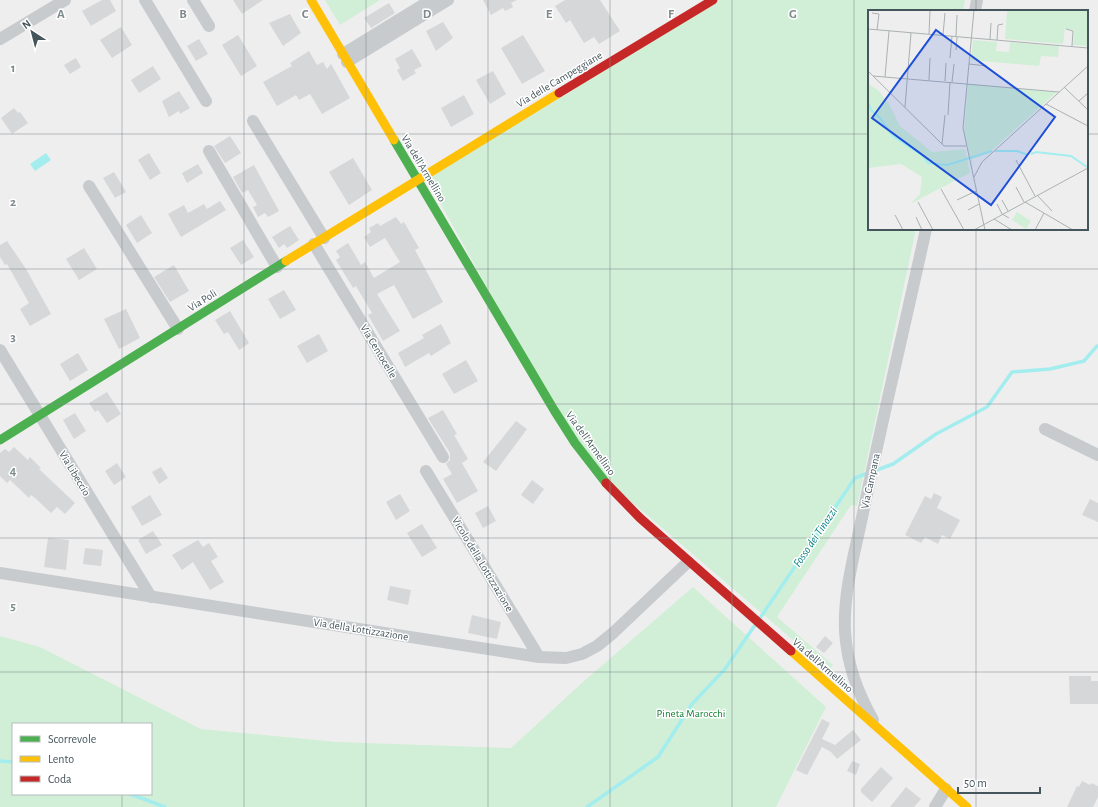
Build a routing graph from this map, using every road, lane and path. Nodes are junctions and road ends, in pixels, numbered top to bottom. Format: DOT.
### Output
graph roads {
  1 [pos="65,0"];
  2 [pos="145,0"];
  3 [pos="193,0"];
  4 [pos="311,0"];
  5 [pos="431,0"];
  6 [pos="448,0"];
  7 [pos="713,0"];
  8 [pos="977,0"];
  9 [pos="975,10"];
  10 [pos="209,26"];
  11 [pos="0,39"];
  12 [pos="345,58"];
  13 [pos="206,101"];
  14 [pos="253,121"];
  15 [pos="209,151"];
  16 [pos="417,179"];
  17 [pos="89,186"];
  18 [pos="926,230"];
  19 [pos="319,241"];
  20 [pos="277,267"];
  21 [pos="178,329"];
  22 [pos="0,350"];
  23 [pos="40,415"];
  24 [pos="1045,429"];
  25 [pos="0,440"];
  26 [pos="1098,455"];
  27 [pos="443,457"];
  28 [pos="426,471"];
  29 [pos="688,562"];
  30 [pos="0,573"];
  31 [pos="151,597"];
  32 [pos="539,657"];
  33 [pos="878,730"];
  34 [pos="946,789"];
  35 [pos="935,807"];
  36 [pos="966,807"];
  1 -- 11 [label="street"];
  2 -- 13 [label="street"];
  3 -- 10 [label="street"];
  4 -- 12 [label="street, Via dell'Armellino"];
  5 -- 12 [label="street"];
  6 -- 12 [label="street"];
  7 -- 16 [label="street, Via delle Campeggiane"];
  8 -- 9 [label="street"];
  12 -- 16 [label="street, Via dell'Armellino"];
  14 -- 19 [label="street, Via Centocelle"];
  15 -- 20 [label="street"];
  16 -- 19 [label="street, Via Poli"];
  16 -- 29 [label="street, Via dell'Armellino"];
  17 -- 21 [label="street"];
  18 -- 33 [label="street, Via Campana"];
  19 -- 20 [label="street, Via Poli"];
  19 -- 27 [label="street, Via Centocelle"];
  20 -- 21 [label="street, Via Poli"];
  21 -- 23 [label="street, Via Poli"];
  22 -- 23 [label="street, Via Libeccio"];
  23 -- 25 [label="street, Via Poli"];
  23 -- 31 [label="street, Via Libeccio"];
  24 -- 26 [label="street"];
  28 -- 32 [label="street, Vicolo della Lottizzazione"];
  29 -- 32 [label="street, Via della Lottizzazione"];
  29 -- 33 [label="street, Via dell'Armellino"];
  30 -- 31 [label="street, Via della Lottizzazione"];
  31 -- 32 [label="street, Via della Lottizzazione"];
  33 -- 34 [label="street, Via dell'Armellino"];
  34 -- 35 [label="street"];
  34 -- 36 [label="street, Via dell'Armellino"];
}
